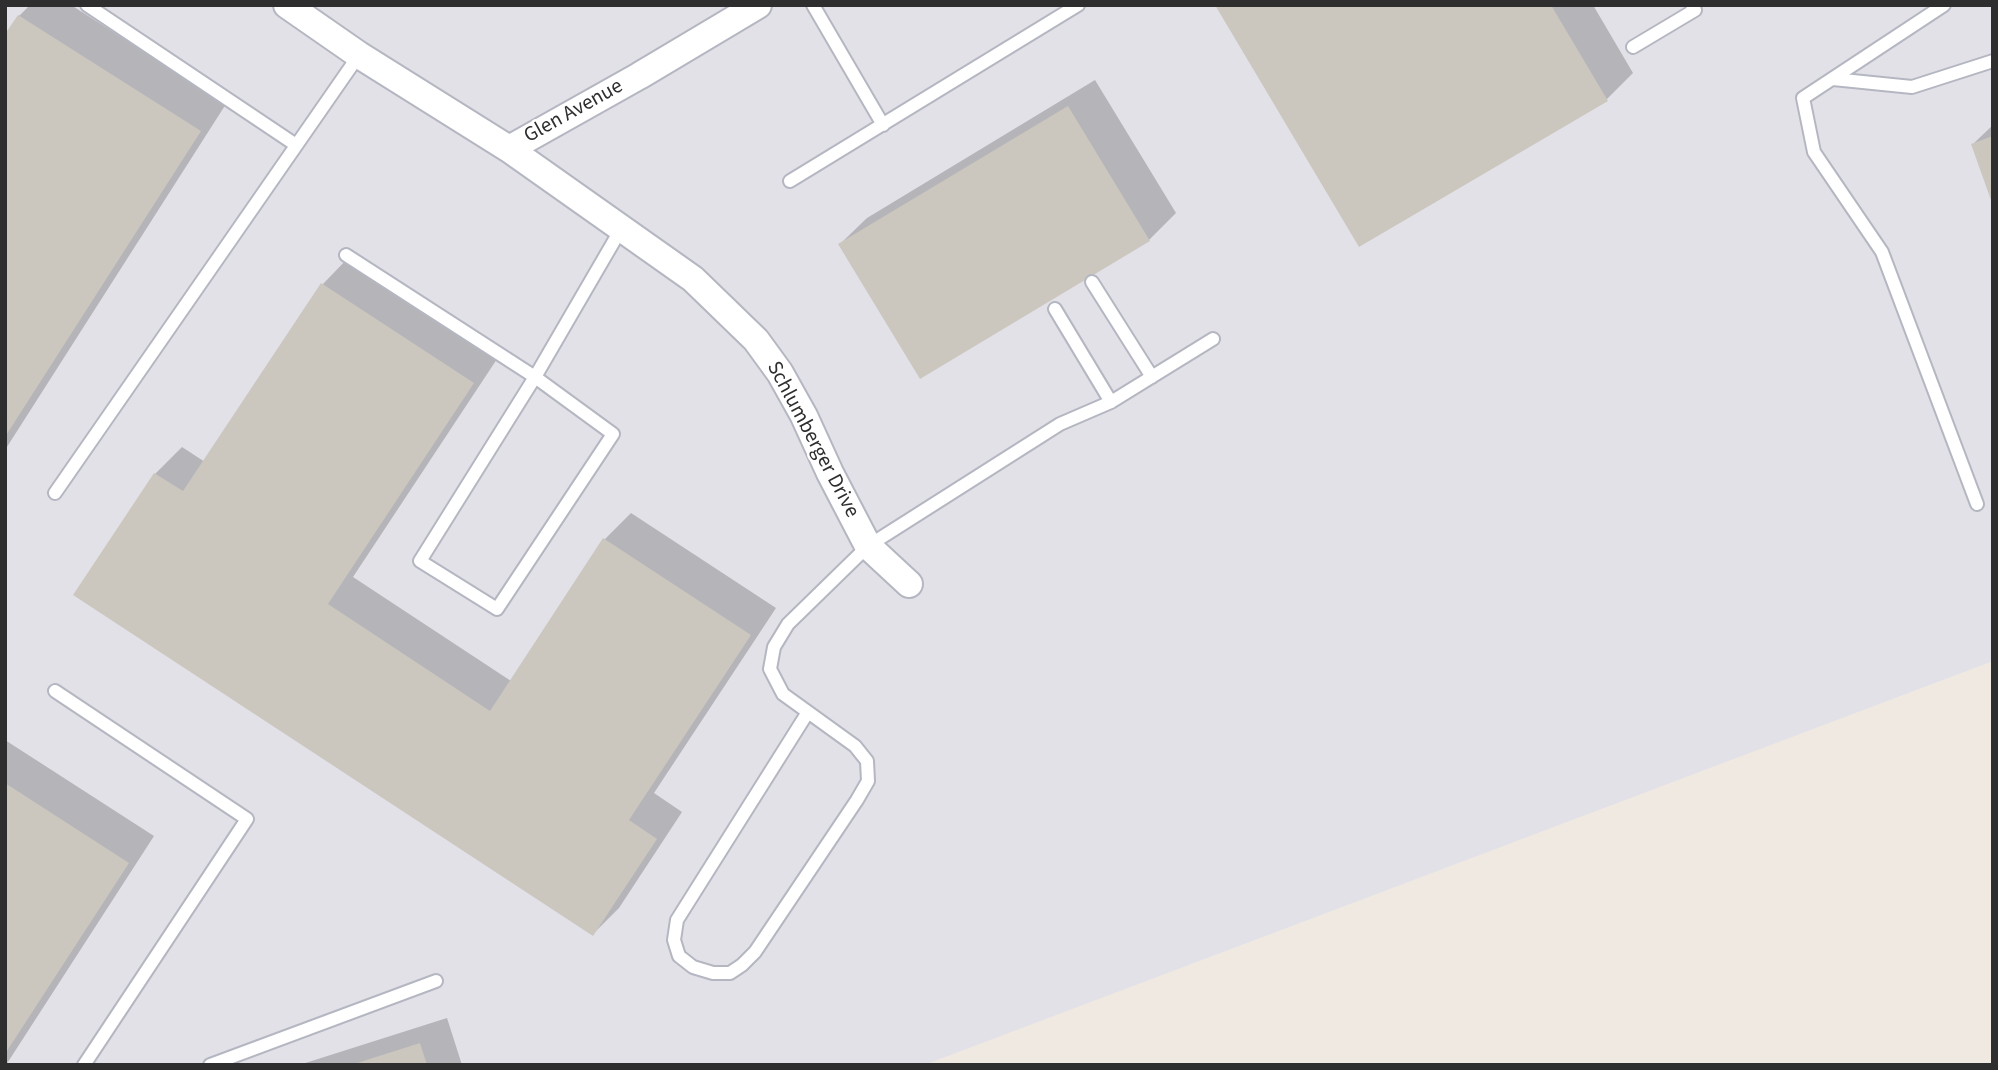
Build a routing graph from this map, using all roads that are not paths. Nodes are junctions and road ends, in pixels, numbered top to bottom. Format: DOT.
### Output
graph roads {
  1 [pos="87,5"];
  2 [pos="287,5"];
  3 [pos="758,5"];
  4 [pos="813,5"];
  5 [pos="1078,5"];
  6 [pos="1692,5"];
  7 [pos="1944,5"];
  8 [pos="1633,47"];
  9 [pos="359,55"];
  10 [pos="1993,61"];
  11 [pos="1833,79"];
  12 [pos="883,125"];
  13 [pos="296,145"];
  14 [pos="509,149"];
  15 [pos="790,181"];
  16 [pos="621,229"];
  17 [pos="346,255"];
  18 [pos="1092,282"];
  19 [pos="1055,309"];
  20 [pos="1213,339"];
  21 [pos="535,377"];
  22 [pos="1152,377"];
  23 [pos="1111,402"];
  24 [pos="55,493"];
  25 [pos="1976,504"];
  26 [pos="868,545"];
  27 [pos="909,584"];
  28 [pos="55,691"];
  29 [pos="808,712"];
  30 [pos="436,981"];
  31 [pos="84,1065"];
  32 [pos="210,1065"];
  1 -- 13 [label="lane"];
  2 -- 9 [label="street, Glen Avenue"];
  3 -- 14 [label="street, Glen Avenue"];
  4 -- 12 [label="lane"];
  5 -- 12 [label="lane"];
  6 -- 8 [label="lane"];
  7 -- 11 [label="lane"];
  9 -- 13 [label="lane"];
  9 -- 14 [label="street, Glen Avenue"];
  10 -- 11 [label="lane"];
  11 -- 25 [label="lane"];
  12 -- 15 [label="lane"];
  13 -- 24 [label="lane"];
  14 -- 16 [label="street, Schlumberger Drive"];
  16 -- 21 [label="lane"];
  16 -- 26 [label="street, Schlumberger Drive"];
  17 -- 21 [label="lane"];
  18 -- 22 [label="lane"];
  19 -- 23 [label="lane"];
  20 -- 22 [label="lane"];
  21 -- 21 [label="lane"];
  22 -- 23 [label="lane"];
  23 -- 26 [label="lane"];
  26 -- 27 [label="street, Schlumberger Drive"];
  26 -- 29 [label="lane"];
  28 -- 31 [label="lane"];
  29 -- 29 [label="lane"];
  30 -- 32 [label="lane"];
}
